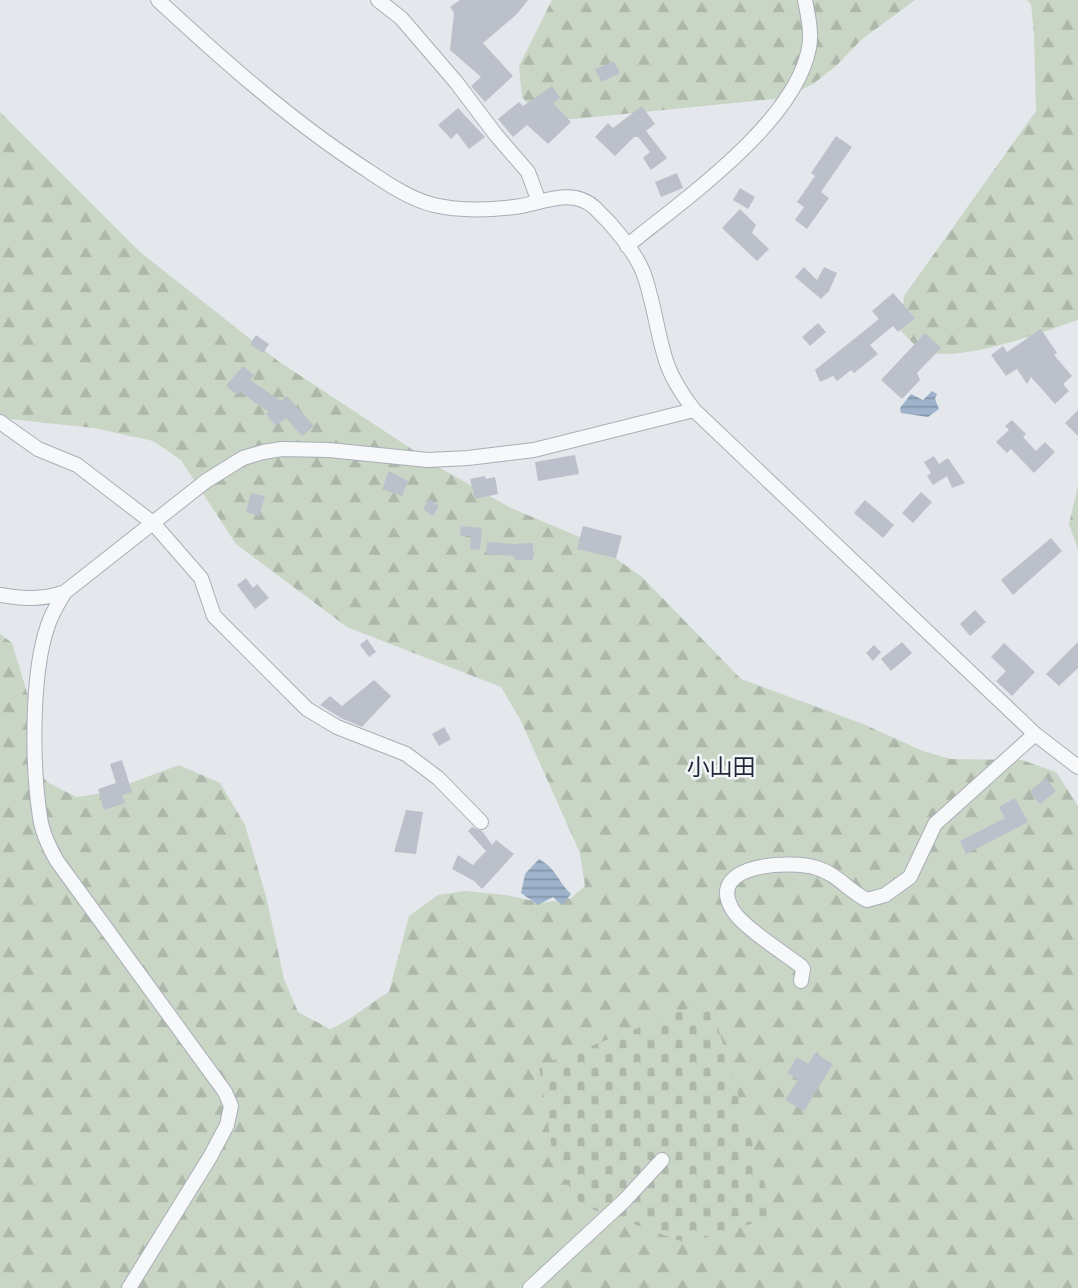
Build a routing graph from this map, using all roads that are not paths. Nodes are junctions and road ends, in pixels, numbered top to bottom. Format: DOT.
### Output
graph roads {
  1 [pos="158,0"];
  2 [pos="378,0"];
  3 [pos="805,0"];
  4 [pos="539,202"];
  5 [pos="627,246"];
  6 [pos="694,410"];
  7 [pos="0,422"];
  8 [pos="153,523"];
  9 [pos="65,592"];
  10 [pos="0,595"];
  11 [pos="1035,734"];
  12 [pos="1078,768"];
  13 [pos="481,822"];
  14 [pos="801,981"];
  15 [pos="662,1160"];
  16 [pos="129,1288"];
  17 [pos="530,1288"];
  1 -- 4 [label="street"];
  2 -- 4 [label="street"];
  3 -- 5 [label="street"];
  4 -- 5 [label="street"];
  5 -- 6 [label="street"];
  6 -- 8 [label="street"];
  6 -- 11 [label="street"];
  7 -- 8 [label="street"];
  8 -- 9 [label="street"];
  8 -- 13 [label="street"];
  9 -- 10 [label="street"];
  9 -- 16 [label="street"];
  11 -- 12 [label="street"];
  11 -- 14 [label="street"];
  15 -- 17 [label="street"];
}
